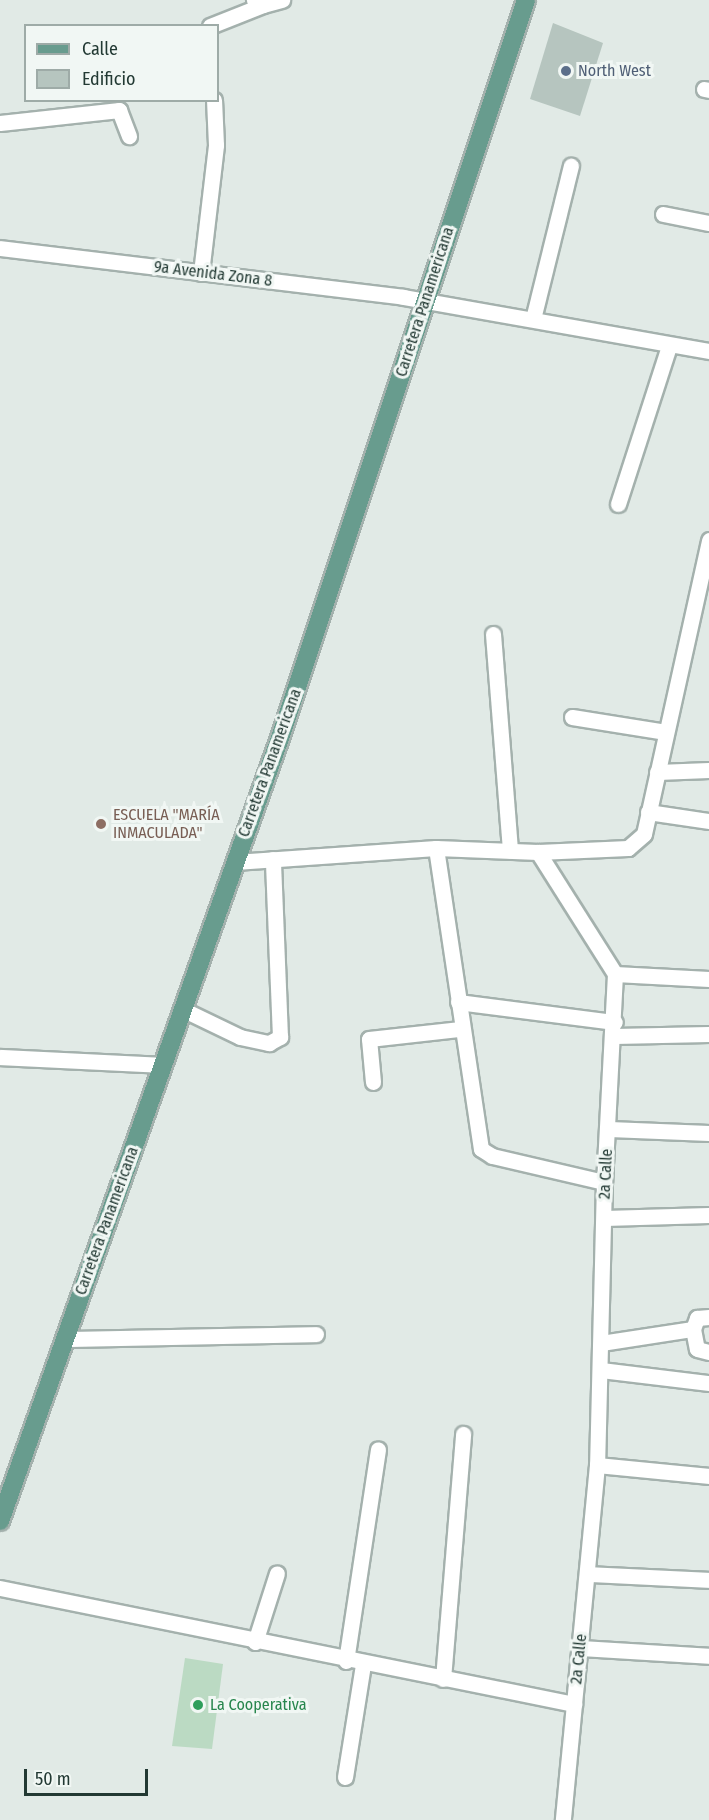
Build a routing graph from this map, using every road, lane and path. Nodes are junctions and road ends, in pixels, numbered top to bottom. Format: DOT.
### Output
graph roads {
  1 [pos="282,0"];
  2 [pos="525,0"];
  3 [pos="259,2"];
  4 [pos="214,24"];
  5 [pos="214,102"];
  6 [pos="0,123"];
  7 [pos="129,136"];
  8 [pos="571,166"];
  9 [pos="663,214"];
  10 [pos="709,223"];
  11 [pos="0,249"];
  12 [pos="201,273"];
  13 [pos="426,301"];
  14 [pos="533,320"];
  15 [pos="669,346"];
  16 [pos="709,351"];
  17 [pos="618,504"];
  18 [pos="709,540"];
  19 [pos="493,634"];
  20 [pos="572,717"];
  21 [pos="666,732"];
  22 [pos="709,770"];
  23 [pos="657,772"];
  24 [pos="648,812"];
  25 [pos="709,821"];
  26 [pos="436,848"];
  27 [pos="510,850"];
  28 [pos="538,852"];
  29 [pos="273,859"];
  30 [pos="235,862"];
  31 [pos="615,974"];
  32 [pos="709,979"];
  33 [pos="458,1002"];
  34 [pos="182,1009"];
  35 [pos="460,1029"];
  36 [pos="614,1029"];
  37 [pos="709,1034"];
  38 [pos="0,1057"];
  39 [pos="162,1065"];
  40 [pos="373,1082"];
  41 [pos="609,1129"];
  42 [pos="709,1133"];
  43 [pos="604,1182"];
  44 [pos="709,1215"];
  45 [pos="604,1218"];
  46 [pos="709,1317"];
  47 [pos="693,1329"];
  48 [pos="316,1334"];
  49 [pos="64,1339"];
  50 [pos="601,1343"];
  51 [pos="709,1352"];
  52 [pos="601,1370"];
  53 [pos="709,1383"];
  54 [pos="463,1434"];
  55 [pos="378,1449"];
  56 [pos="597,1465"];
  57 [pos="709,1476"];
  58 [pos="0,1521"];
  59 [pos="277,1573"];
  60 [pos="588,1574"];
  61 [pos="709,1580"];
  62 [pos="0,1588"];
  63 [pos="255,1642"];
  64 [pos="580,1648"];
  65 [pos="709,1656"];
  66 [pos="346,1661"];
  67 [pos="363,1665"];
  68 [pos="443,1679"];
  69 [pos="574,1704"];
  70 [pos="345,1777"];
  71 [pos="563,1820"];
  1 -- 3 [label="street"];
  2 -- 13 [label="main road, Carretera Panamericana"];
  3 -- 4 [label="street"];
  5 -- 12 [label="street"];
  6 -- 7 [label="street"];
  8 -- 14 [label="street"];
  9 -- 10 [label="street"];
  11 -- 12 [label="street, 9a Avenida Zona 8"];
  12 -- 13 [label="street, 9a Avenida Zona 8"];
  13 -- 14 [label="street, 9a Avenida Zona 8"];
  13 -- 30 [label="main road, Carretera Panamericana"];
  14 -- 15 [label="street, 9a Avenida Zona 8"];
  15 -- 16 [label="street, 9a Avenida Zona 8"];
  15 -- 17 [label="street"];
  18 -- 21 [label="street"];
  19 -- 27 [label="street"];
  20 -- 21 [label="street"];
  21 -- 23 [label="street"];
  22 -- 23 [label="street"];
  23 -- 24 [label="street"];
  24 -- 25 [label="street"];
  24 -- 28 [label="street"];
  26 -- 27 [label="street"];
  26 -- 29 [label="street"];
  26 -- 33 [label="street"];
  27 -- 28 [label="street"];
  28 -- 31 [label="street"];
  29 -- 30 [label="street"];
  29 -- 34 [label="street"];
  30 -- 34 [label="main road, Carretera Panamericana"];
  31 -- 32 [label="street"];
  31 -- 36 [label="street, 2a Calle"];
  33 -- 35 [label="street"];
  33 -- 36 [label="street"];
  34 -- 39 [label="main road, Carretera Panamericana"];
  35 -- 40 [label="street"];
  35 -- 43 [label="street"];
  36 -- 37 [label="street"];
  36 -- 41 [label="street, 2a Calle"];
  38 -- 39 [label="street"];
  39 -- 49 [label="main road, Carretera Panamericana"];
  41 -- 42 [label="street"];
  41 -- 43 [label="street, 2a Calle"];
  43 -- 45 [label="street, 2a Calle"];
  44 -- 45 [label="street"];
  45 -- 50 [label="street, 2a Calle"];
  46 -- 47 [label="street"];
  47 -- 50 [label="street"];
  47 -- 51 [label="street"];
  48 -- 49 [label="street"];
  49 -- 58 [label="main road, Carretera Panamericana"];
  50 -- 52 [label="street, 2a Calle"];
  52 -- 53 [label="street"];
  52 -- 56 [label="street, 2a Calle"];
  54 -- 68 [label="street"];
  55 -- 66 [label="street"];
  56 -- 57 [label="street"];
  56 -- 60 [label="street, 2a Calle"];
  59 -- 63 [label="street"];
  60 -- 61 [label="street"];
  60 -- 64 [label="street, 2a Calle"];
  62 -- 63 [label="street"];
  63 -- 66 [label="street"];
  64 -- 65 [label="street"];
  64 -- 69 [label="street, 2a Calle"];
  66 -- 67 [label="street"];
  67 -- 68 [label="street"];
  67 -- 70 [label="street"];
  68 -- 69 [label="street"];
  69 -- 71 [label="street, 2a Calle"];
}
